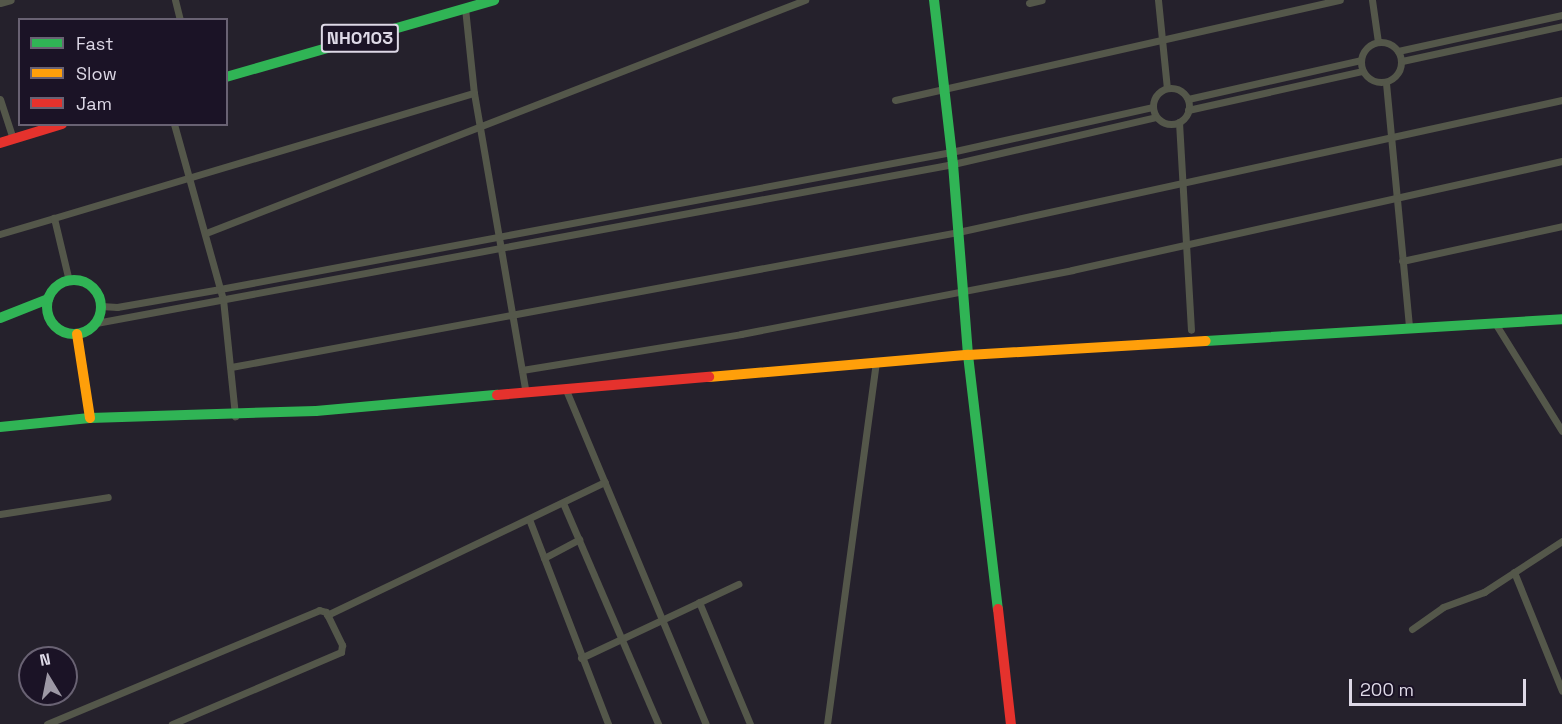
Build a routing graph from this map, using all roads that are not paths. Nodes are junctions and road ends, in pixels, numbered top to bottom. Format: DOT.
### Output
graph roads {
  1 [pos="11,0"];
  2 [pos="175,0"];
  3 [pos="494,0"];
  4 [pos="805,0"];
  5 [pos="934,0"];
  6 [pos="1042,0"];
  7 [pos="1158,0"];
  8 [pos="1340,0"];
  9 [pos="1372,0"];
  10 [pos="482,2"];
  11 [pos="0,3"];
  12 [pos="1029,3"];
  13 [pos="465,8"];
  14 [pos="1562,15"];
  15 [pos="180,18"];
  16 [pos="1562,26"];
  17 [pos="1163,40"];
  18 [pos="1378,42"];
  19 [pos="1398,51"];
  20 [pos="1361,60"];
  21 [pos="1402,61"];
  22 [pos="1362,71"];
  23 [pos="228,76"];
  24 [pos="1386,82"];
  25 [pos="1167,88"];
  26 [pos="945,89"];
  27 [pos="474,93"];
  28 [pos="0,99"];
  29 [pos="1188,99"];
  30 [pos="895,100"];
  31 [pos="1562,100"];
  32 [pos="1152,107"];
  33 [pos="1188,110"];
  34 [pos="1155,117"];
  35 [pos="1179,122"];
  36 [pos="55,126"];
  37 [pos="175,126"];
  38 [pos="480,127"];
  39 [pos="1390,138"];
  40 [pos="13,139"];
  41 [pos="0,142"];
  42 [pos="952,158"];
  43 [pos="1562,161"];
  44 [pos="190,178"];
  45 [pos="1180,184"];
  46 [pos="1395,199"];
  47 [pos="54,218"];
  48 [pos="1562,226"];
  49 [pos="958,232"];
  50 [pos="206,233"];
  51 [pos="0,234"];
  52 [pos="501,236"];
  53 [pos="1183,243"];
  54 [pos="502,248"];
  55 [pos="1402,261"];
  56 [pos="69,281"];
  57 [pos="220,289"];
  58 [pos="963,290"];
  59 [pos="48,299"];
  60 [pos="222,299"];
  61 [pos="101,306"];
  62 [pos="513,312"];
  63 [pos="0,318"];
  64 [pos="1562,319"];
  65 [pos="96,323"];
  66 [pos="1495,323"];
  67 [pos="1409,327"];
  68 [pos="1191,330"];
  69 [pos="77,334"];
  70 [pos="968,355"];
  71 [pos="876,363"];
  72 [pos="231,367"];
  73 [pos="522,370"];
  74 [pos="566,390"];
  75 [pos="526,393"];
  76 [pos="235,417"];
  77 [pos="90,418"];
  78 [pos="0,427"];
  79 [pos="1562,432"];
  80 [pos="605,483"];
  81 [pos="108,497"];
  82 [pos="563,502"];
  83 [pos="0,513"];
  84 [pos="529,519"];
  85 [pos="579,539"];
  86 [pos="1562,541"];
  87 [pos="544,558"];
  88 [pos="1514,572"];
  89 [pos="738,584"];
  90 [pos="699,602"];
  91 [pos="327,615"];
  92 [pos="662,619"];
  93 [pos="1412,629"];
  94 [pos="621,639"];
  95 [pos="581,657"];
  96 [pos="1562,691"];
  97 [pos="47,724"];
  98 [pos="172,724"];
  99 [pos="609,724"];
  100 [pos="658,724"];
  101 [pos="706,724"];
  102 [pos="750,724"];
  103 [pos="826,724"];
  104 [pos="1011,724"];
  1 -- 11 [label="street"];
  2 -- 15 [label="street"];
  3 -- 10 [label="main road, NH0103"];
  4 -- 38 [label="street"];
  5 -- 26 [label="main road"];
  6 -- 12 [label="street"];
  7 -- 17 [label="street"];
  8 -- 17 [label="street"];
  9 -- 18 [label="street"];
  10 -- 13 [label="main road, NH0103"];
  13 -- 23 [label="main road, NH0103"];
  13 -- 27 [label="street"];
  14 -- 19 [label="street"];
  16 -- 21 [label="street"];
  17 -- 25 [label="street"];
  17 -- 26 [label="street"];
  18 -- 19 [label="street"];
  18 -- 20 [label="street"];
  19 -- 21 [label="street"];
  20 -- 22 [label="street"];
  20 -- 29 [label="street"];
  21 -- 24 [label="street"];
  22 -- 24 [label="street"];
  22 -- 33 [label="street"];
  24 -- 39 [label="street"];
  25 -- 29 [label="street"];
  25 -- 32 [label="street"];
  26 -- 30 [label="street"];
  26 -- 42 [label="main road"];
  27 -- 38 [label="street"];
  27 -- 44 [label="street"];
  28 -- 40 [label="street"];
  29 -- 33 [label="street"];
  31 -- 39 [label="street"];
  32 -- 34 [label="street"];
  32 -- 42 [label="street"];
  33 -- 35 [label="street"];
  34 -- 35 [label="street"];
  34 -- 42 [label="street"];
  35 -- 45 [label="street"];
  36 -- 40 [label="main road"];
  37 -- 44 [label="street"];
  38 -- 50 [label="street"];
  38 -- 52 [label="street"];
  39 -- 45 [label="street"];
  39 -- 46 [label="street"];
  40 -- 41 [label="main road"];
  42 -- 49 [label="main road"];
  42 -- 52 [label="street"];
  42 -- 54 [label="street"];
  43 -- 46 [label="street"];
  44 -- 47 [label="street"];
  44 -- 50 [label="street"];
  45 -- 49 [label="street"];
  45 -- 53 [label="street"];
  46 -- 53 [label="street"];
  46 -- 55 [label="street"];
  47 -- 51 [label="street"];
  47 -- 56 [label="street"];
  48 -- 55 [label="street"];
  49 -- 58 [label="main road"];
  49 -- 62 [label="street"];
  50 -- 57 [label="street"];
  52 -- 54 [label="street"];
  52 -- 57 [label="street"];
  53 -- 58 [label="street"];
  53 -- 68 [label="street"];
  54 -- 60 [label="street"];
  54 -- 62 [label="street"];
  55 -- 67 [label="street"];
  56 -- 59 [label="main road"];
  56 -- 61 [label="main road"];
  57 -- 60 [label="street"];
  57 -- 61 [label="street"];
  58 -- 70 [label="main road"];
  58 -- 73 [label="street"];
  59 -- 63 [label="main road"];
  59 -- 69 [label="main road"];
  60 -- 65 [label="street"];
  60 -- 72 [label="street"];
  61 -- 65 [label="main road"];
  62 -- 72 [label="street"];
  62 -- 73 [label="street"];
  64 -- 66 [label="main road"];
  65 -- 69 [label="main road"];
  66 -- 67 [label="main road"];
  66 -- 79 [label="street"];
  67 -- 70 [label="main road"];
  69 -- 77 [label="main road"];
  70 -- 71 [label="main road"];
  70 -- 104 [label="main road"];
  71 -- 74 [label="main road"];
  71 -- 103 [label="street"];
  72 -- 76 [label="street"];
  73 -- 75 [label="street"];
  74 -- 75 [label="main road"];
  74 -- 80 [label="street"];
  75 -- 76 [label="main road"];
  76 -- 77 [label="main road"];
  77 -- 78 [label="main road"];
  80 -- 82 [label="street"];
  80 -- 92 [label="street"];
  81 -- 83 [label="street"];
  82 -- 84 [label="street"];
  82 -- 85 [label="street"];
  84 -- 87 [label="street"];
  84 -- 91 [label="street"];
  85 -- 87 [label="street"];
  85 -- 94 [label="street"];
  86 -- 88 [label="street"];
  87 -- 95 [label="street"];
  88 -- 93 [label="street"];
  88 -- 96 [label="street"];
  89 -- 90 [label="street"];
  90 -- 92 [label="street"];
  90 -- 102 [label="street"];
  91 -- 97 [label="street"];
  91 -- 98 [label="street"];
  92 -- 94 [label="street"];
  92 -- 101 [label="street"];
  94 -- 95 [label="street"];
  94 -- 100 [label="street"];
  95 -- 99 [label="street"];
}
